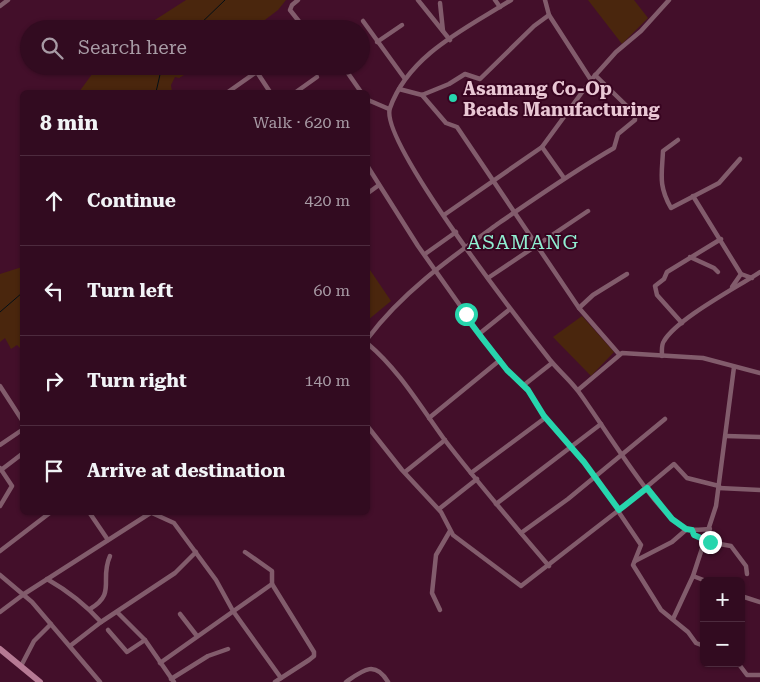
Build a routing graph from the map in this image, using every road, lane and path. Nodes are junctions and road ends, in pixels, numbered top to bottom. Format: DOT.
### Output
graph roads {
  1 [pos="8,0"];
  2 [pos="298,0"];
  3 [pos="418,0"];
  4 [pos="495,0"];
  5 [pos="511,0"];
  6 [pos="545,0"];
  7 [pos="669,0"];
  8 [pos="440,3"];
  9 [pos="0,6"];
  10 [pos="500,7"];
  11 [pos="549,15"];
  12 [pos="298,20"];
  13 [pos="402,25"];
  14 [pos="370,31"];
  15 [pos="443,32"];
  16 [pos="450,40"];
  17 [pos="378,42"];
  18 [pos="253,75"];
  19 [pos="259,75"];
  20 [pos="349,75"];
  21 [pos="595,75"];
  22 [pos="317,77"];
  23 [pos="405,79"];
  24 [pos="590,80"];
  25 [pos="399,89"];
  26 [pos="233,90"];
  27 [pos="269,90"];
  28 [pos="299,90"];
  29 [pos="360,90"];
  30 [pos="422,95"];
  31 [pos="370,101"];
  32 [pos="389,109"];
  33 [pos="678,140"];
  34 [pos="542,147"];
  35 [pos="740,159"];
  36 [pos="370,171"];
  37 [pos="564,178"];
  38 [pos="492,181"];
  39 [pos="379,185"];
  40 [pos="370,192"];
  41 [pos="693,196"];
  42 [pos="588,211"];
  43 [pos="514,213"];
  44 [pos="444,215"];
  45 [pos="456,232"];
  46 [pos="721,239"];
  47 [pos="537,244"];
  48 [pos="466,247"];
  49 [pos="425,254"];
  50 [pos="690,257"];
  51 [pos="436,270"];
  52 [pos="718,272"];
  53 [pos="627,274"];
  54 [pos="741,274"];
  55 [pos="759,275"];
  56 [pos="488,278"];
  57 [pos="752,278"];
  58 [pos="731,288"];
  59 [pos="579,308"];
  60 [pos="510,309"];
  61 [pos="682,323"];
  62 [pos="478,334"];
  63 [pos="370,336"];
  64 [pos="370,346"];
  65 [pos="619,354"];
  66 [pos="662,356"];
  67 [pos="500,360"];
  68 [pos="552,363"];
  69 [pos="734,366"];
  70 [pos="760,367"];
  71 [pos="751,371"];
  72 [pos="760,373"];
  73 [pos="524,384"];
  74 [pos="0,386"];
  75 [pos="578,390"];
  76 [pos="20,417"];
  77 [pos="429,418"];
  78 [pos="545,418"];
  79 [pos="665,419"];
  80 [pos="601,424"];
  81 [pos="370,429"];
  82 [pos="20,431"];
  83 [pos="726,436"];
  84 [pos="760,437"];
  85 [pos="445,440"];
  86 [pos="0,445"];
  87 [pos="571,447"];
  88 [pos="20,455"];
  89 [pos="622,455"];
  90 [pos="0,469"];
  91 [pos="405,472"];
  92 [pos="472,473"];
  93 [pos="596,477"];
  94 [pos="477,479"];
  95 [pos="719,487"];
  96 [pos="647,488"];
  97 [pos="760,490"];
  98 [pos="496,504"];
  99 [pos="0,506"];
  100 [pos="439,510"];
  101 [pos="618,510"];
  102 [pos="47,515"];
  103 [pos="91,515"];
  104 [pos="149,515"];
  105 [pos="156,515"];
  106 [pos="710,529"];
  107 [pos="689,530"];
  108 [pos="450,531"];
  109 [pos="521,533"];
  110 [pos="706,539"];
  111 [pos="108,540"];
  112 [pos="0,551"];
  113 [pos="196,552"];
  114 [pos="245,552"];
  115 [pos="110,556"];
  116 [pos="634,562"];
  117 [pos="548,566"];
  118 [pos="747,574"];
  119 [pos="0,575"];
  120 [pos="693,576"];
  121 [pos="47,579"];
  122 [pos="700,579"];
  123 [pos="272,584"];
  124 [pos="24,594"];
  125 [pos="745,597"];
  126 [pos="760,602"];
  127 [pos="90,609"];
  128 [pos="440,610"];
  129 [pos="233,611"];
  130 [pos="0,612"];
  131 [pos="118,612"];
  132 [pos="180,614"];
  133 [pos="673,619"];
  134 [pos="101,622"];
  135 [pos="52,624"];
  136 [pos="108,630"];
  137 [pos="197,636"];
  138 [pos="145,640"];
  139 [pos="700,644"];
  140 [pos="70,646"];
  141 [pos="228,649"];
  142 [pos="1,652"];
  143 [pos="160,663"];
  144 [pos="21,666"];
  145 [pos="741,667"];
  146 [pos="760,675"];
  147 [pos="281,678"];
  148 [pos="172,680"];
  149 [pos="40,682"];
  150 [pos="100,682"];
  151 [pos="275,682"];
  152 [pos="346,682"];
  153 [pos="388,682"];
  1 -- 9 [label="street"];
  2 -- 12 [label="street"];
  3 -- 15 [label="street"];
  4 -- 10 [label="street"];
  5 -- 10 [label="street"];
  6 -- 11 [label="street"];
  7 -- 21 [label="street"];
  8 -- 15 [label="street"];
  10 -- 16 [label="street"];
  11 -- 24 [label="street"];
  11 -- 30 [label="street"];
  13 -- 17 [label="street"];
  14 -- 17 [label="street"];
  15 -- 16 [label="street"];
  16 -- 23 [label="street"];
  17 -- 23 [label="street"];
  18 -- 26 [label="street"];
  19 -- 27 [label="street"];
  20 -- 29 [label="street"];
  21 -- 24 [label="street"];
  21 -- 37 [label="street"];
  22 -- 28 [label="street"];
  23 -- 25 [label="street"];
  24 -- 34 [label="street"];
  25 -- 30 [label="street"];
  25 -- 32 [label="street"];
  30 -- 38 [label="street"];
  31 -- 32 [label="street"];
  32 -- 44 [label="street"];
  33 -- 41 [label="street"];
  34 -- 37 [label="street"];
  34 -- 38 [label="street"];
  35 -- 41 [label="street"];
  36 -- 39 [label="street"];
  37 -- 43 [label="street"];
  38 -- 43 [label="street"];
  38 -- 44 [label="street"];
  39 -- 40 [label="street"];
  39 -- 49 [label="street"];
  41 -- 46 [label="street"];
  42 -- 47 [label="street"];
  43 -- 47 [label="street"];
  43 -- 48 [label="street"];
  44 -- 45 [label="street"];
  45 -- 48 [label="street"];
  45 -- 49 [label="street"];
  46 -- 50 [label="street"];
  46 -- 54 [label="street"];
  47 -- 56 [label="street"];
  47 -- 59 [label="street"];
  48 -- 51 [label="street"];
  48 -- 56 [label="street"];
  49 -- 51 [label="street"];
  50 -- 52 [label="street"];
  50 -- 61 [label="street"];
  51 -- 62 [label="street"];
  51 -- 63 [label="street"];
  53 -- 59 [label="street"];
  54 -- 57 [label="street"];
  54 -- 58 [label="street"];
  55 -- 57 [label="street"];
  56 -- 60 [label="street"];
  57 -- 58 [label="street"];
  58 -- 61 [label="street"];
  59 -- 65 [label="street"];
  60 -- 62 [label="street"];
  60 -- 68 [label="street"];
  61 -- 66 [label="street"];
  62 -- 67 [label="street"];
  64 -- 77 [label="street"];
  65 -- 66 [label="street"];
  65 -- 75 [label="street"];
  66 -- 69 [label="street"];
  67 -- 73 [label="street"];
  67 -- 77 [label="street"];
  68 -- 73 [label="street"];
  68 -- 75 [label="street"];
  69 -- 71 [label="street"];
  69 -- 83 [label="street"];
  70 -- 71 [label="street"];
  71 -- 72 [label="street"];
  73 -- 78 [label="street"];
  74 -- 76 [label="street"];
  75 -- 80 [label="street"];
  77 -- 85 [label="street"];
  78 -- 87 [label="street"];
  78 -- 92 [label="street"];
  79 -- 89 [label="street"];
  80 -- 87 [label="street"];
  80 -- 89 [label="street"];
  81 -- 91 [label="street"];
  82 -- 86 [label="street"];
  83 -- 84 [label="street"];
  83 -- 95 [label="street"];
  85 -- 91 [label="street"];
  85 -- 92 [label="street"];
  87 -- 93 [label="street"];
  87 -- 98 [label="street"];
  88 -- 90 [label="street"];
  89 -- 93 [label="street"];
  89 -- 96 [label="street"];
  90 -- 99 [label="street"];
  91 -- 100 [label="street"];
  92 -- 94 [label="street"];
  93 -- 101 [label="street"];
  93 -- 109 [label="street"];
  94 -- 98 [label="street"];
  94 -- 100 [label="street"];
  95 -- 96 [label="street"];
  95 -- 97 [label="street"];
  95 -- 106 [label="street"];
  96 -- 101 [label="street"];
  96 -- 107 [label="street"];
  98 -- 109 [label="street"];
  100 -- 108 [label="street"];
  101 -- 116 [label="street"];
  101 -- 117 [label="street"];
  102 -- 112 [label="street"];
  103 -- 111 [label="street"];
  104 -- 111 [label="street"];
  105 -- 113 [label="street"];
  106 -- 107 [label="street"];
  106 -- 110 [label="street"];
  107 -- 110 [label="street"];
  107 -- 116 [label="street"];
  108 -- 117 [label="street"];
  108 -- 128 [label="street"];
  109 -- 117 [label="street"];
  110 -- 118 [label="street"];
  110 -- 120 [label="street"];
  111 -- 121 [label="street"];
  113 -- 129 [label="street"];
  113 -- 131 [label="street"];
  114 -- 123 [label="street"];
  115 -- 127 [label="street"];
  116 -- 133 [label="street"];
  119 -- 124 [label="street"];
  120 -- 122 [label="street"];
  120 -- 133 [label="street"];
  121 -- 124 [label="street"];
  121 -- 127 [label="street"];
  123 -- 129 [label="street"];
  123 -- 147 [label="street"];
  124 -- 130 [label="street"];
  124 -- 135 [label="street"];
  125 -- 126 [label="street"];
  127 -- 134 [label="street"];
  129 -- 137 [label="street"];
  129 -- 147 [label="street"];
  131 -- 134 [label="street"];
  131 -- 138 [label="street"];
  132 -- 137 [label="street"];
  133 -- 139 [label="street"];
  134 -- 140 [label="street"];
  135 -- 140 [label="street"];
  135 -- 144 [label="street"];
  136 -- 138 [label="street"];
  137 -- 143 [label="street"];
  138 -- 143 [label="street"];
  140 -- 150 [label="street"];
  141 -- 148 [label="street"];
  142 -- 144 [label="main road"];
  143 -- 148 [label="street"];
  144 -- 149 [label="main road"];
  145 -- 146 [label="street"];
  147 -- 151 [label="street"];
  152 -- 153 [label="street"];
}
